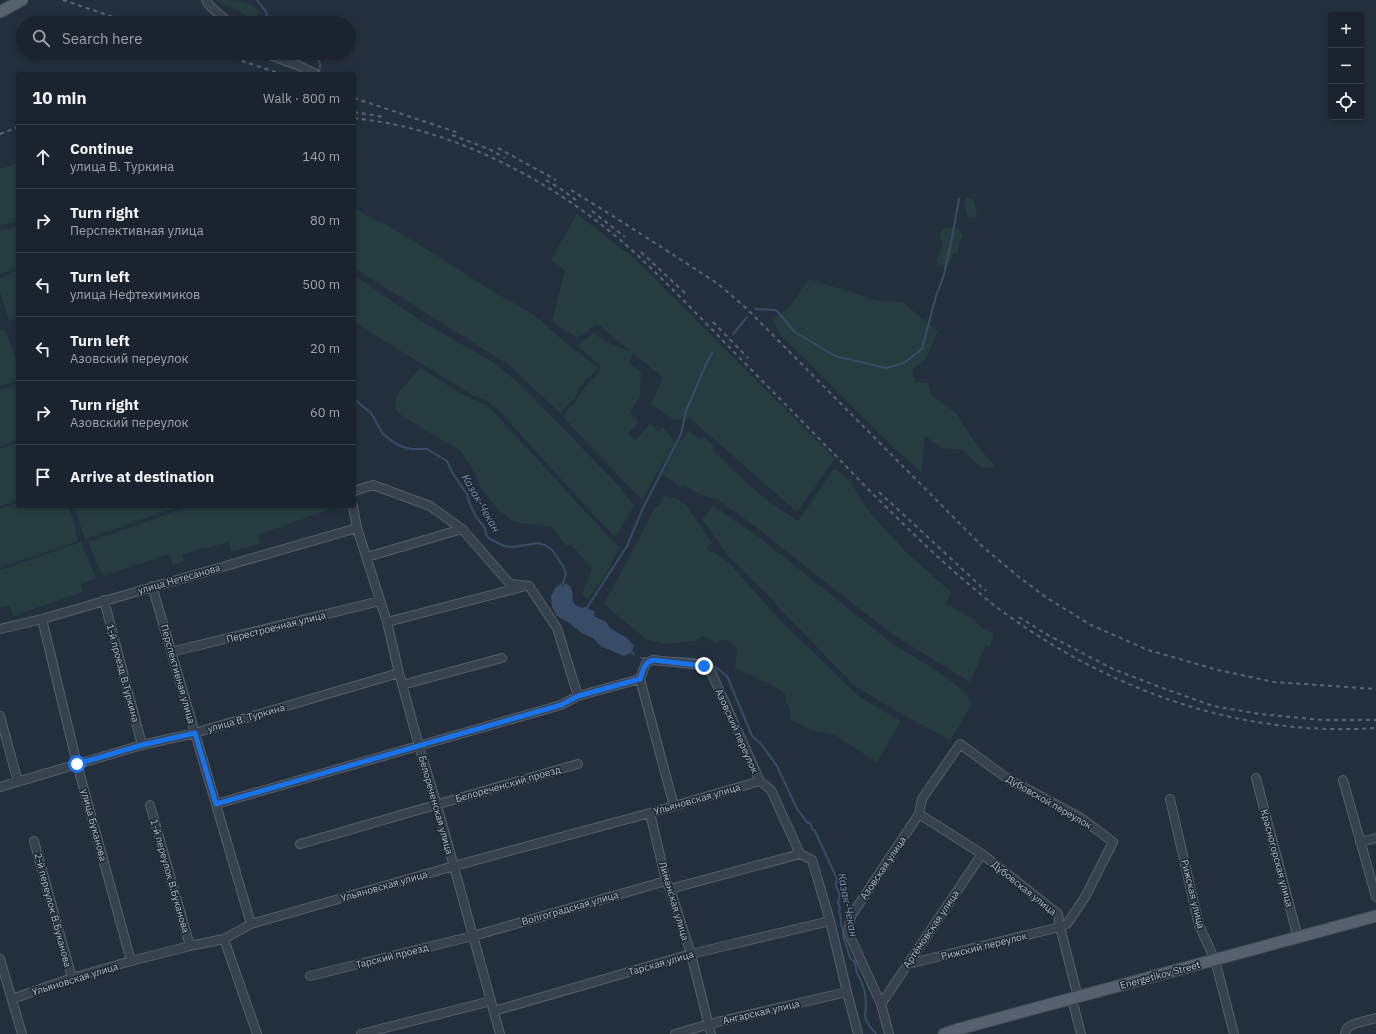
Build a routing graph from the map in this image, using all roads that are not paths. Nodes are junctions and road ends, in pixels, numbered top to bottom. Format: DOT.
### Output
graph roads {
  1 [pos="22,0"];
  2 [pos="206,0"];
  3 [pos="0,12"];
  4 [pos="221,16"];
  5 [pos="281,60"];
  6 [pos="311,72"];
  7 [pos="356,490"];
  8 [pos="352,508"];
  9 [pos="357,528"];
  10 [pos="462,529"];
  11 [pos="367,557"];
  12 [pos="152,586"];
  13 [pos="529,586"];
  14 [pos="104,600"];
  15 [pos="380,601"];
  16 [pos="42,618"];
  17 [pos="387,622"];
  18 [pos="0,629"];
  19 [pos="171,652"];
  20 [pos="502,658"];
  21 [pos="399,672"];
  22 [pos="640,679"];
  23 [pos="402,685"];
  24 [pos="578,696"];
  25 [pos="0,716"];
  26 [pos="195,733"];
  27 [pos="960,744"];
  28 [pos="142,745"];
  29 [pos="418,746"];
  30 [pos="77,764"];
  31 [pos="578,764"];
  32 [pos="1256,778"];
  33 [pos="1343,780"];
  34 [pos="760,781"];
  35 [pos="18,782"];
  36 [pos="0,787"];
  37 [pos="1170,799"];
  38 [pos="216,804"];
  39 [pos="150,805"];
  40 [pos="437,805"];
  41 [pos="674,806"];
  42 [pos="650,813"];
  43 [pos="918,814"];
  44 [pos="1376,838"];
  45 [pos="34,841"];
  46 [pos="1360,842"];
  47 [pos="300,844"];
  48 [pos="800,854"];
  49 [pos="982,854"];
  50 [pos="454,866"];
  51 [pos="666,881"];
  52 [pos="670,890"];
  53 [pos="1376,897"];
  54 [pos="1376,916"];
  55 [pos="830,921"];
  56 [pos="251,924"];
  57 [pos="1060,928"];
  58 [pos="473,936"];
  59 [pos="1298,938"];
  60 [pos="224,939"];
  61 [pos="190,946"];
  62 [pos="691,954"];
  63 [pos="0,959"];
  64 [pos="1215,960"];
  65 [pos="131,961"];
  66 [pos="908,964"];
  67 [pos="310,976"];
  68 [pos="72,978"];
  69 [pos="847,992"];
  70 [pos="1075,998"];
  71 [pos="12,999"];
  72 [pos="491,1000"];
  73 [pos="881,1004"];
  74 [pos="494,1010"];
  75 [pos="1376,1018"];
  76 [pos="709,1024"];
  77 [pos="22,1034"];
  78 [pos="257,1034"];
  79 [pos="361,1034"];
  80 [pos="500,1034"];
  81 [pos="675,1034"];
  82 [pos="711,1034"];
  83 [pos="858,1034"];
  84 [pos="889,1034"];
  85 [pos="944,1034"];
  86 [pos="1081,1034"];
  87 [pos="1234,1034"];
  88 [pos="1345,1034"];
  1 -- 3 [label="main road"];
  2 -- 4 [label="street"];
  5 -- 6 [label="street"];
  7 -- 10 [label="street"];
  8 -- 9 [label="street, Белореченская улица"];
  9 -- 11 [label="street, Белореченская улица"];
  9 -- 12 [label="street, улица Нетесанова"];
  10 -- 11 [label="street"];
  10 -- 13 [label="street"];
  11 -- 15 [label="street, Белореченская улица"];
  12 -- 14 [label="street, улица Нетесанова"];
  12 -- 19 [label="street, Перспективная улица"];
  13 -- 17 [label="street"];
  13 -- 24 [label="street"];
  14 -- 16 [label="street, улица Нетесанова"];
  14 -- 28 [label="street, 1-й проезд В.Туркина"];
  15 -- 17 [label="street, Белореченская улица"];
  15 -- 19 [label="street, Перестроечная улица"];
  16 -- 18 [label="street, улица Нетесанова"];
  16 -- 30 [label="street, улица Буканова"];
  17 -- 21 [label="street, Белореченская улица"];
  19 -- 26 [label="street, Перспективная улица"];
  20 -- 23 [label="street"];
  21 -- 23 [label="street, Белореченская улица"];
  21 -- 26 [label="street, улица В. Туркина"];
  22 -- 24 [label="street"];
  22 -- 34 [label="street, Азовский переулок"];
  22 -- 41 [label="street"];
  23 -- 29 [label="street, Белореченская улица"];
  24 -- 29 [label="street"];
  25 -- 35 [label="street"];
  26 -- 28 [label="street, улица В. Туркина"];
  26 -- 38 [label="street, Перспективная улица"];
  27 -- 43 [label="street, Азовская улица"];
  27 -- 57 [label="street, Дубовской переулок"];
  28 -- 30 [label="street, улица В. Туркина"];
  29 -- 38 [label="street"];
  29 -- 40 [label="street, Белореченская улица"];
  30 -- 35 [label="street, улица В. Туркина"];
  30 -- 65 [label="street, улица Буканова"];
  31 -- 40 [label="street, Белореченский проезд"];
  32 -- 59 [label="street, Красногорская улица"];
  33 -- 46 [label="street"];
  34 -- 41 [label="street, Ульяновская улица"];
  34 -- 48 [label="street"];
  35 -- 36 [label="street, улица В. Туркина"];
  37 -- 64 [label="street, Рижская улица"];
  38 -- 56 [label="street, Перспективная улица"];
  39 -- 61 [label="street, 1-й переулок В.Буканова"];
  40 -- 47 [label="street, Белореченский проезд"];
  40 -- 50 [label="street, Белореченская улица"];
  41 -- 42 [label="street, Ульяновская улица"];
  42 -- 50 [label="street, Ульяновская улица"];
  42 -- 51 [label="street, Лиманская улица"];
  43 -- 49 [label="street, Дубовская улица"];
  43 -- 73 [label="street, Азовская улица"];
  44 -- 46 [label="street"];
  45 -- 68 [label="street, 2-й переулок В.Буканова"];
  46 -- 53 [label="street"];
  48 -- 52 [label="street"];
  48 -- 55 [label="street"];
  49 -- 57 [label="street, Дубовская улица"];
  49 -- 66 [label="street, Артёмовская улица"];
  50 -- 56 [label="street, Ульяновская улица"];
  50 -- 58 [label="street, Белореченская улица"];
  51 -- 52 [label="street, Лиманская улица"];
  51 -- 58 [label="street, Волгоградская улица"];
  52 -- 62 [label="street, Лиманская улица"];
  54 -- 59 [label="main road, Energetikov Street"];
  55 -- 62 [label="street, Тарская улица"];
  55 -- 69 [label="street"];
  56 -- 60 [label="street, Ульяновская улица"];
  57 -- 66 [label="street, Рижский переулок"];
  57 -- 70 [label="street, Дубовская улица"];
  58 -- 67 [label="street, Тарский проезд"];
  58 -- 72 [label="street, Белореченская улица"];
  59 -- 64 [label="main road, Energetikov Street"];
  60 -- 61 [label="street, Ульяновская улица"];
  60 -- 78 [label="street"];
  61 -- 65 [label="street, Ульяновская улица"];
  62 -- 74 [label="street, Тарская улица"];
  62 -- 76 [label="street, Лиманская улица"];
  63 -- 71 [label="street"];
  64 -- 70 [label="main road, Energetikov Street"];
  64 -- 87 [label="street, Рижская улица"];
  65 -- 68 [label="street, Ульяновская улица"];
  66 -- 73 [label="street, Артёмовская улица"];
  68 -- 71 [label="street, Ульяновская улица"];
  69 -- 76 [label="street, Ангарская улица"];
  69 -- 83 [label="street"];
  70 -- 85 [label="main road, Energetikov Street"];
  70 -- 86 [label="street, Дубовская улица"];
  71 -- 77 [label="street"];
  72 -- 74 [label="street, Белореченская улица"];
  72 -- 79 [label="street"];
  73 -- 84 [label="street, Азовская улица"];
  74 -- 80 [label="street, Белореченская улица"];
  75 -- 88 [label="street"];
  76 -- 81 [label="street, Ангарская улица"];
  76 -- 82 [label="street, Лиманская улица"];
}
